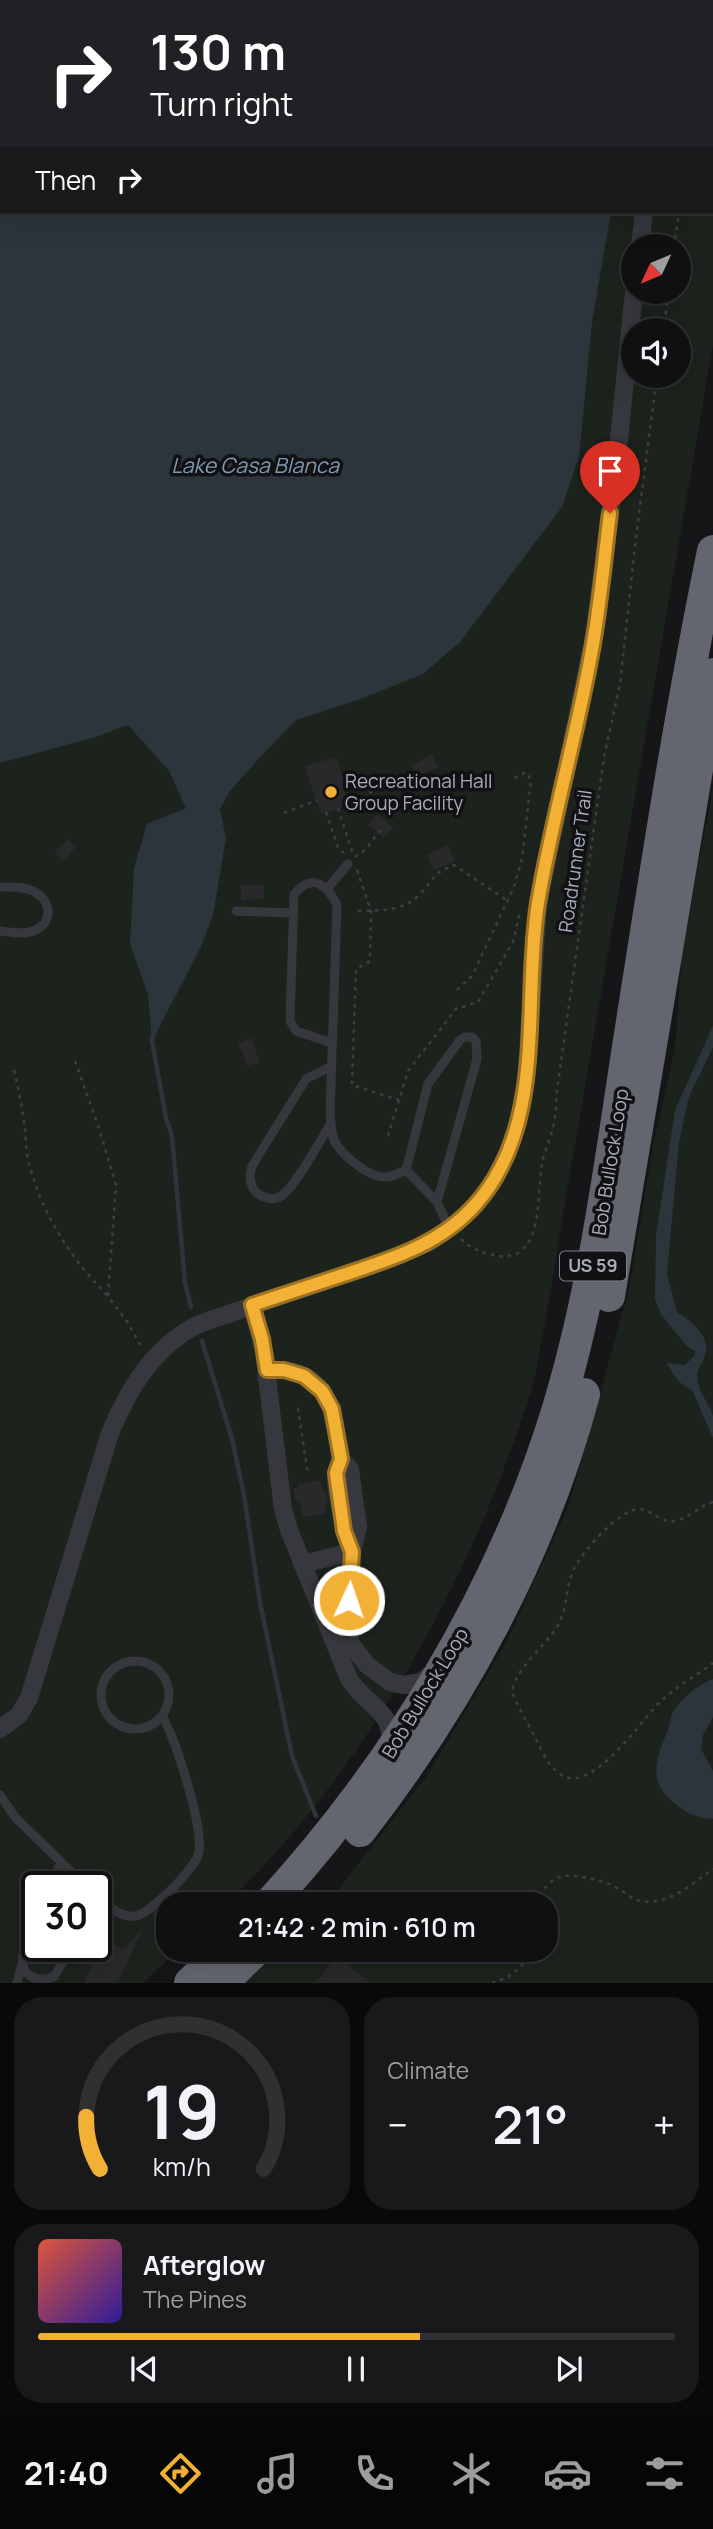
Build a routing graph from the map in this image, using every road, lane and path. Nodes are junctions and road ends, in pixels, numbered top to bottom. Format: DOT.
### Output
graph roads {
  1 [pos="644,214"];
  2 [pos="679,214"];
  3 [pos="641,234"];
  4 [pos="676,234"];
  5 [pos="633,304"];
  6 [pos="655,388"];
  7 [pos="713,551"];
  8 [pos="713,674"];
  9 [pos="512,779"];
  10 [pos="345,784"];
  11 [pos="372,793"];
  12 [pos="317,800"];
  13 [pos="338,808"];
  14 [pos="326,812"];
  15 [pos="284,813"];
  16 [pos="383,827"];
  17 [pos="351,861"];
  18 [pos="0,887"];
  19 [pos="327,889"];
  20 [pos="508,901"];
  21 [pos="236,911"];
  22 [pos="358,911"];
  23 [pos="371,911"];
  24 [pos="520,912"];
  25 [pos="293,913"];
  26 [pos="0,931"];
  27 [pos="457,990"];
  28 [pos="332,1043"];
  29 [pos="75,1061"];
  30 [pos="331,1066"];
  31 [pos="14,1070"];
  32 [pos="399,1100"];
  33 [pos="331,1123"];
  34 [pos="388,1136"];
  35 [pos="406,1170"];
  36 [pos="437,1202"];
  37 [pos="452,1231"];
  38 [pos="108,1296"];
  39 [pos="252,1305"];
  40 [pos="143,1350"];
  41 [pos="267,1370"];
  42 [pos="298,1408"];
  43 [pos="308,1475"];
  44 [pos="713,1502"];
  45 [pos="352,1552"];
  46 [pos="302,1564"];
  47 [pos="446,1663"];
  48 [pos="713,1663"];
  49 [pos="162,1716"];
  50 [pos="0,1729"];
  51 [pos="391,1751"];
  52 [pos="0,1795"];
  53 [pos="61,1862"];
  54 [pos="713,1869"];
  55 [pos="57,1871"];
  56 [pos="71,1871"];
  57 [pos="279,1892"];
  58 [pos="308,1892"];
  59 [pos="542,1892"];
  60 [pos="112,1909"];
  61 [pos="22,1962"];
  62 [pos="63,1962"];
  63 [pos="212,1962"];
  64 [pos="244,1962"];
  65 [pos="525,1962"];
  66 [pos="22,1965"];
  67 [pos="17,1983"];
  68 [pos="190,1983"];
  69 [pos="222,1983"];
  70 [pos="492,1983"];
  1 -- 3 [label="street"];
  2 -- 4 [label="path"];
  5 -- 37 [label="street"];
  6 -- 37 [label="path, Roadrunner Trail"];
  7 -- 47 [label="highway, Bob Bullock Loop / US 59"];
  8 -- 58 [label="highway, Bob Bullock Loop / US 59"];
  9 -- 20 [label="path"];
  10 -- 11 [label="path"];
  12 -- 15 [label="path"];
  13 -- 17 [label="path"];
  14 -- 17 [label="path"];
  16 -- 17 [label="path"];
  17 -- 19 [label="lane"];
  17 -- 23 [label="path"];
  18 -- 26 [label="lane"];
  19 -- 25 [label="lane"];
  19 -- 28 [label="lane"];
  20 -- 23 [label="path"];
  20 -- 27 [label="path"];
  21 -- 25 [label="lane"];
  22 -- 23 [label="path"];
  23 -- 32 [label="path"];
  24 -- 32 [label="path"];
  25 -- 28 [label="lane"];
  28 -- 30 [label="lane"];
  29 -- 38 [label="path"];
  30 -- 33 [label="lane"];
  30 -- 33 [label="lane"];
  31 -- 38 [label="path"];
  32 -- 34 [label="path"];
  33 -- 35 [label="lane"];
  35 -- 36 [label="lane"];
  35 -- 36 [label="lane"];
  36 -- 37 [label="lane"];
  37 -- 39 [label="street"];
  38 -- 40 [label="path"];
  39 -- 41 [label="street"];
  39 -- 50 [label="street"];
  41 -- 45 [label="street"];
  41 -- 46 [label="street"];
  42 -- 43 [label="path"];
  44 -- 48 [label="path"];
  45 -- 46 [label="street"];
  45 -- 47 [label="street"];
  46 -- 51 [label="street"];
  47 -- 51 [label="highway, Bob Bullock Loop / US 59"];
  49 -- 49 [label="lane"];
  49 -- 60 [label="lane"];
  51 -- 57 [label="highway, Bob Bullock Loop / US 59"];
  52 -- 53 [label="lane"];
  53 -- 55 [label="lane"];
  53 -- 56 [label="lane"];
  54 -- 59 [label="path"];
  61 -- 66 [label="lane"];
  62 -- 66 [label="lane"];
  63 -- 68 [label="highway"];
  64 -- 69 [label="highway"];
  65 -- 70 [label="path"];
  66 -- 67 [label="lane"];
}
